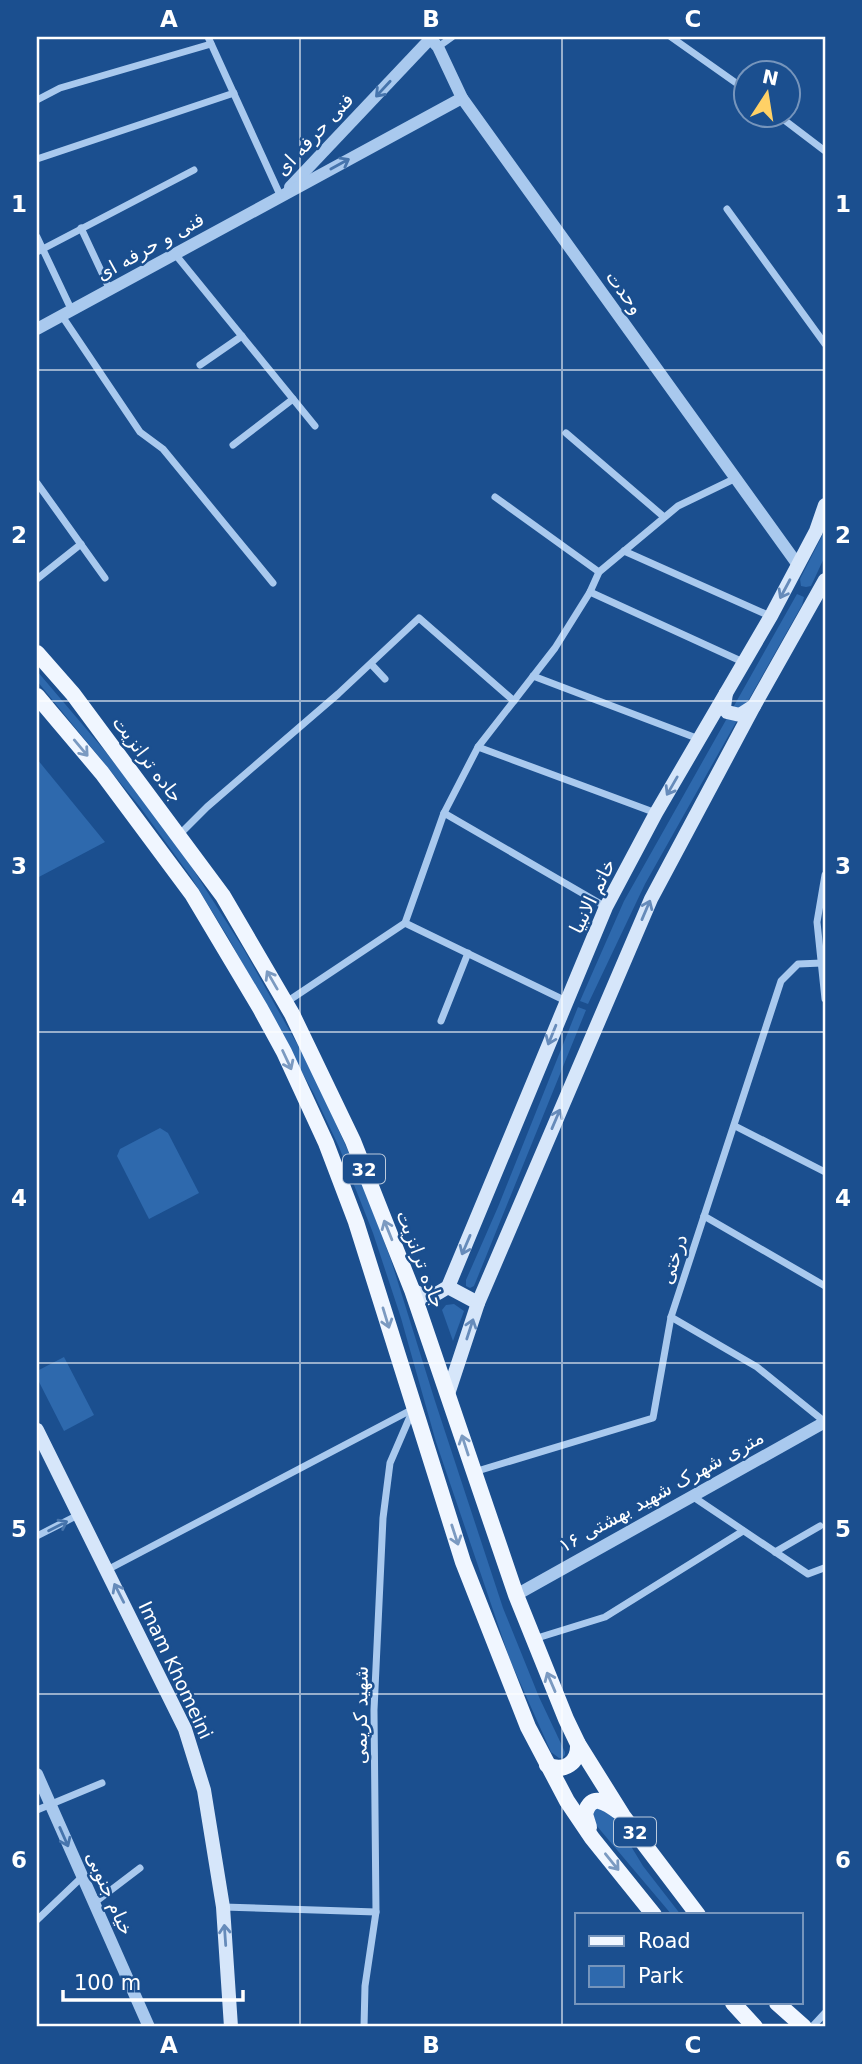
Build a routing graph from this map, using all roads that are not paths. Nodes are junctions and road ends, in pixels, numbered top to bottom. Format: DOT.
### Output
graph roads {
  1 [pos="452,37"];
  2 [pos="671,37"];
  3 [pos="210,40"];
  4 [pos="432,41"];
  5 [pos="732,80"];
  6 [pos="234,93"];
  7 [pos="461,98"];
  8 [pos="37,100"];
  9 [pos="797,130"];
  10 [pos="825,151"];
  11 [pos="37,159"];
  12 [pos="194,170"];
  13 [pos="281,197"];
  14 [pos="727,209"];
  15 [pos="81,229"];
  16 [pos="37,237"];
  17 [pos="39,250"];
  18 [pos="175,254"];
  19 [pos="110,290"];
  20 [pos="67,313"];
  21 [pos="37,329"];
  22 [pos="242,336"];
  23 [pos="825,344"];
  24 [pos="200,365"];
  25 [pos="293,399"];
  26 [pos="315,426"];
  27 [pos="566,433"];
  28 [pos="233,445"];
  29 [pos="737,478"];
  30 [pos="37,483"];
  31 [pos="495,497"];
  32 [pos="825,505"];
  33 [pos="664,517"];
  34 [pos="80,544"];
  35 [pos="624,551"];
  36 [pos="798,565"];
  37 [pos="599,572"];
  38 [pos="105,578"];
  39 [pos="37,579"];
  40 [pos="825,580"];
  41 [pos="273,583"];
  42 [pos="590,592"];
  43 [pos="771,616"];
  44 [pos="37,653"];
  45 [pos="744,663"];
  46 [pos="371,664"];
  47 [pos="533,676"];
  48 [pos="385,680"];
  49 [pos="727,692"];
  50 [pos="37,696"];
  51 [pos="514,701"];
  52 [pos="754,706"];
  53 [pos="699,739"];
  54 [pos="478,747"];
  55 [pos="444,813"];
  56 [pos="656,813"];
  57 [pos="179,835"];
  58 [pos="825,875"];
  59 [pos="606,907"];
  60 [pos="817,922"];
  61 [pos="405,923"];
  62 [pos="825,929"];
  63 [pos="468,953"];
  64 [pos="822,963"];
  65 [pos="825,999"];
  66 [pos="566,1001"];
  67 [pos="285,1003"];
  68 [pos="441,1021"];
  69 [pos="735,1126"];
  70 [pos="825,1172"];
  71 [pos="704,1216"];
  72 [pos="825,1286"];
  73 [pos="447,1287"];
  74 [pos="412,1290"];
  75 [pos="478,1303"];
  76 [pos="671,1317"];
  77 [pos="448,1394"];
  78 [pos="414,1409"];
  79 [pos="825,1422"];
  80 [pos="37,1430"];
  81 [pos="473,1472"];
  82 [pos="692,1496"];
  83 [pos="78,1515"];
  84 [pos="820,1526"];
  85 [pos="743,1531"];
  86 [pos="37,1536"];
  87 [pos="775,1552"];
  88 [pos="824,1567"];
  89 [pos="107,1570"];
  90 [pos="516,1595"];
  91 [pos="533,1639"];
  92 [pos="578,1744"];
  93 [pos="547,1765"];
  94 [pos="37,1774"];
  95 [pos="102,1783"];
  96 [pos="50,1806"];
  97 [pos="37,1810"];
  98 [pos="623,1815"];
  99 [pos="592,1838"];
  100 [pos="140,1868"];
  101 [pos="82,1877"];
  102 [pos="94,1903"];
  103 [pos="223,1907"];
  104 [pos="376,1912"];
  105 [pos="652,1913"];
  106 [pos="696,1913"];
  107 [pos="37,1920"];
  108 [pos="734,2004"];
  109 [pos="778,2004"];
  110 [pos="825,2013"];
  111 [pos="149,2027"];
  112 [pos="231,2027"];
  113 [pos="364,2027"];
  114 [pos="755,2027"];
  115 [pos="804,2027"];
  116 [pos="811,2027"];
  1 -- 4 [label="street, فنی حرفه ای"];
  2 -- 5 [label="street"];
  3 -- 6 [label="street"];
  3 -- 8 [label="street"];
  4 -- 7 [label="street, وحدت"];
  4 -- 13 [label="street, فنی حرفه ای, one-way"];
  6 -- 11 [label="street"];
  6 -- 13 [label="street"];
  13 -- 7 [label="street, فنی حرفه ای, one-way"];
  7 -- 29 [label="street, وحدت"];
  9 -- 10 [label="street"];
  12 -- 15 [label="street"];
  13 -- 18 [label="street, فنی و حرفه ای"];
  14 -- 23 [label="street"];
  15 -- 17 [label="street"];
  15 -- 19 [label="street"];
  16 -- 17 [label="street"];
  17 -- 20 [label="street"];
  18 -- 19 [label="street, فنی و حرفه ای"];
  18 -- 22 [label="street"];
  19 -- 20 [label="street, فنی و حرفه ای"];
  20 -- 21 [label="street, فنی و حرفه ای"];
  20 -- 41 [label="street"];
  22 -- 24 [label="street"];
  22 -- 25 [label="street"];
  25 -- 26 [label="street"];
  25 -- 28 [label="street"];
  27 -- 33 [label="street"];
  29 -- 33 [label="street"];
  29 -- 36 [label="street, وحدت"];
  30 -- 34 [label="street"];
  31 -- 37 [label="street"];
  32 -- 36 [label="main road, خاتم الانبیا"];
  33 -- 35 [label="street"];
  34 -- 38 [label="street"];
  34 -- 39 [label="street"];
  35 -- 37 [label="street"];
  35 -- 43 [label="street"];
  36 -- 43 [label="main road, خاتم الانبیا, one-way"];
  37 -- 42 [label="street"];
  40 -- 52 [label="main road"];
  42 -- 45 [label="street"];
  42 -- 47 [label="street"];
  43 -- 45 [label="main road, خاتم الانبیا"];
  44 -- 57 [label="main road, جاده ترانزیت / 32"];
  45 -- 49 [label="main road, خاتم الانبیا"];
  46 -- 48 [label="street"];
  46 -- 51 [label="street"];
  46 -- 57 [label="street"];
  47 -- 51 [label="street"];
  47 -- 53 [label="street"];
  49 -- 52 [label="main road"];
  49 -- 53 [label="main road, خاتم الانبیا"];
  50 -- 78 [label="main road, 32, one-way"];
  51 -- 54 [label="street"];
  75 -- 52 [label="main road, one-way"];
  53 -- 56 [label="main road, خاتم الانبیا, one-way"];
  54 -- 55 [label="street"];
  54 -- 56 [label="street"];
  55 -- 59 [label="street"];
  55 -- 61 [label="street"];
  56 -- 59 [label="main road, خاتم الانبیا"];
  67 -- 57 [label="main road, جاده ترانزیت / 32, one-way"];
  58 -- 60 [label="street"];
  59 -- 66 [label="main road, خاتم الانبیا"];
  60 -- 62 [label="street"];
  60 -- 64 [label="street"];
  61 -- 63 [label="street"];
  61 -- 67 [label="street"];
  63 -- 66 [label="street"];
  63 -- 68 [label="street"];
  64 -- 65 [label="street"];
  64 -- 69 [label="street, درختی"];
  66 -- 73 [label="main road, خاتم الانبیا, one-way"];
  74 -- 67 [label="main road, جاده ترانزیت / 32, one-way"];
  69 -- 70 [label="street"];
  69 -- 71 [label="street, درختی"];
  71 -- 72 [label="street"];
  71 -- 76 [label="street, درختی"];
  73 -- 74 [label="main road"];
  73 -- 75 [label="main road"];
  74 -- 77 [label="main road, جاده ترانزیت / 32"];
  77 -- 75 [label="main road, one-way"];
  76 -- 79 [label="street"];
  76 -- 81 [label="street, درختی"];
  81 -- 77 [label="main road, جاده ترانزیت / 32, one-way"];
  78 -- 89 [label="street"];
  78 -- 93 [label="main road, 32, one-way"];
  78 -- 104 [label="street, شهید کریمی"];
  79 -- 82 [label="street, ۱۶ متری شهرک شهيد بهشتی"];
  80 -- 83 [label="main road, Imam Khomeini"];
  81 -- 90 [label="main road, جاده ترانزیت / 32"];
  82 -- 85 [label="street"];
  82 -- 90 [label="street, ۱۶ متری شهرک شهيد بهشتی"];
  86 -- 83 [label="street, one-way"];
  83 -- 89 [label="main road, Imam Khomeini"];
  84 -- 87 [label="street"];
  85 -- 87 [label="street"];
  85 -- 91 [label="street"];
  87 -- 88 [label="street"];
  103 -- 89 [label="main road, Imam Khomeini, one-way"];
  90 -- 91 [label="main road, جاده ترانزیت / 32"];
  92 -- 91 [label="main road, جاده ترانزیت / 32, one-way"];
  92 -- 93 [label="main road"];
  92 -- 98 [label="main road, جاده ترانزیت / 32"];
  93 -- 99 [label="main road, 32"];
  94 -- 96 [label="street, خیام جنوبی"];
  95 -- 96 [label="street"];
  96 -- 97 [label="street"];
  96 -- 101 [label="street, خیام جنوبی, one-way"];
  98 -- 99 [label="main road"];
  98 -- 106 [label="main road, جاده ترانزیت / 32"];
  99 -- 105 [label="main road, 32, one-way"];
  100 -- 102 [label="street"];
  101 -- 102 [label="street, خیام جنوبی"];
  101 -- 107 [label="street"];
  102 -- 111 [label="street, خیام جنوبی"];
  103 -- 104 [label="street"];
  112 -- 103 [label="main road, Imam Khomeini, one-way"];
  104 -- 113 [label="street, شهید کریمی"];
  108 -- 114 [label="main road"];
  109 -- 115 [label="main road"];
  110 -- 116 [label="street"];
}
